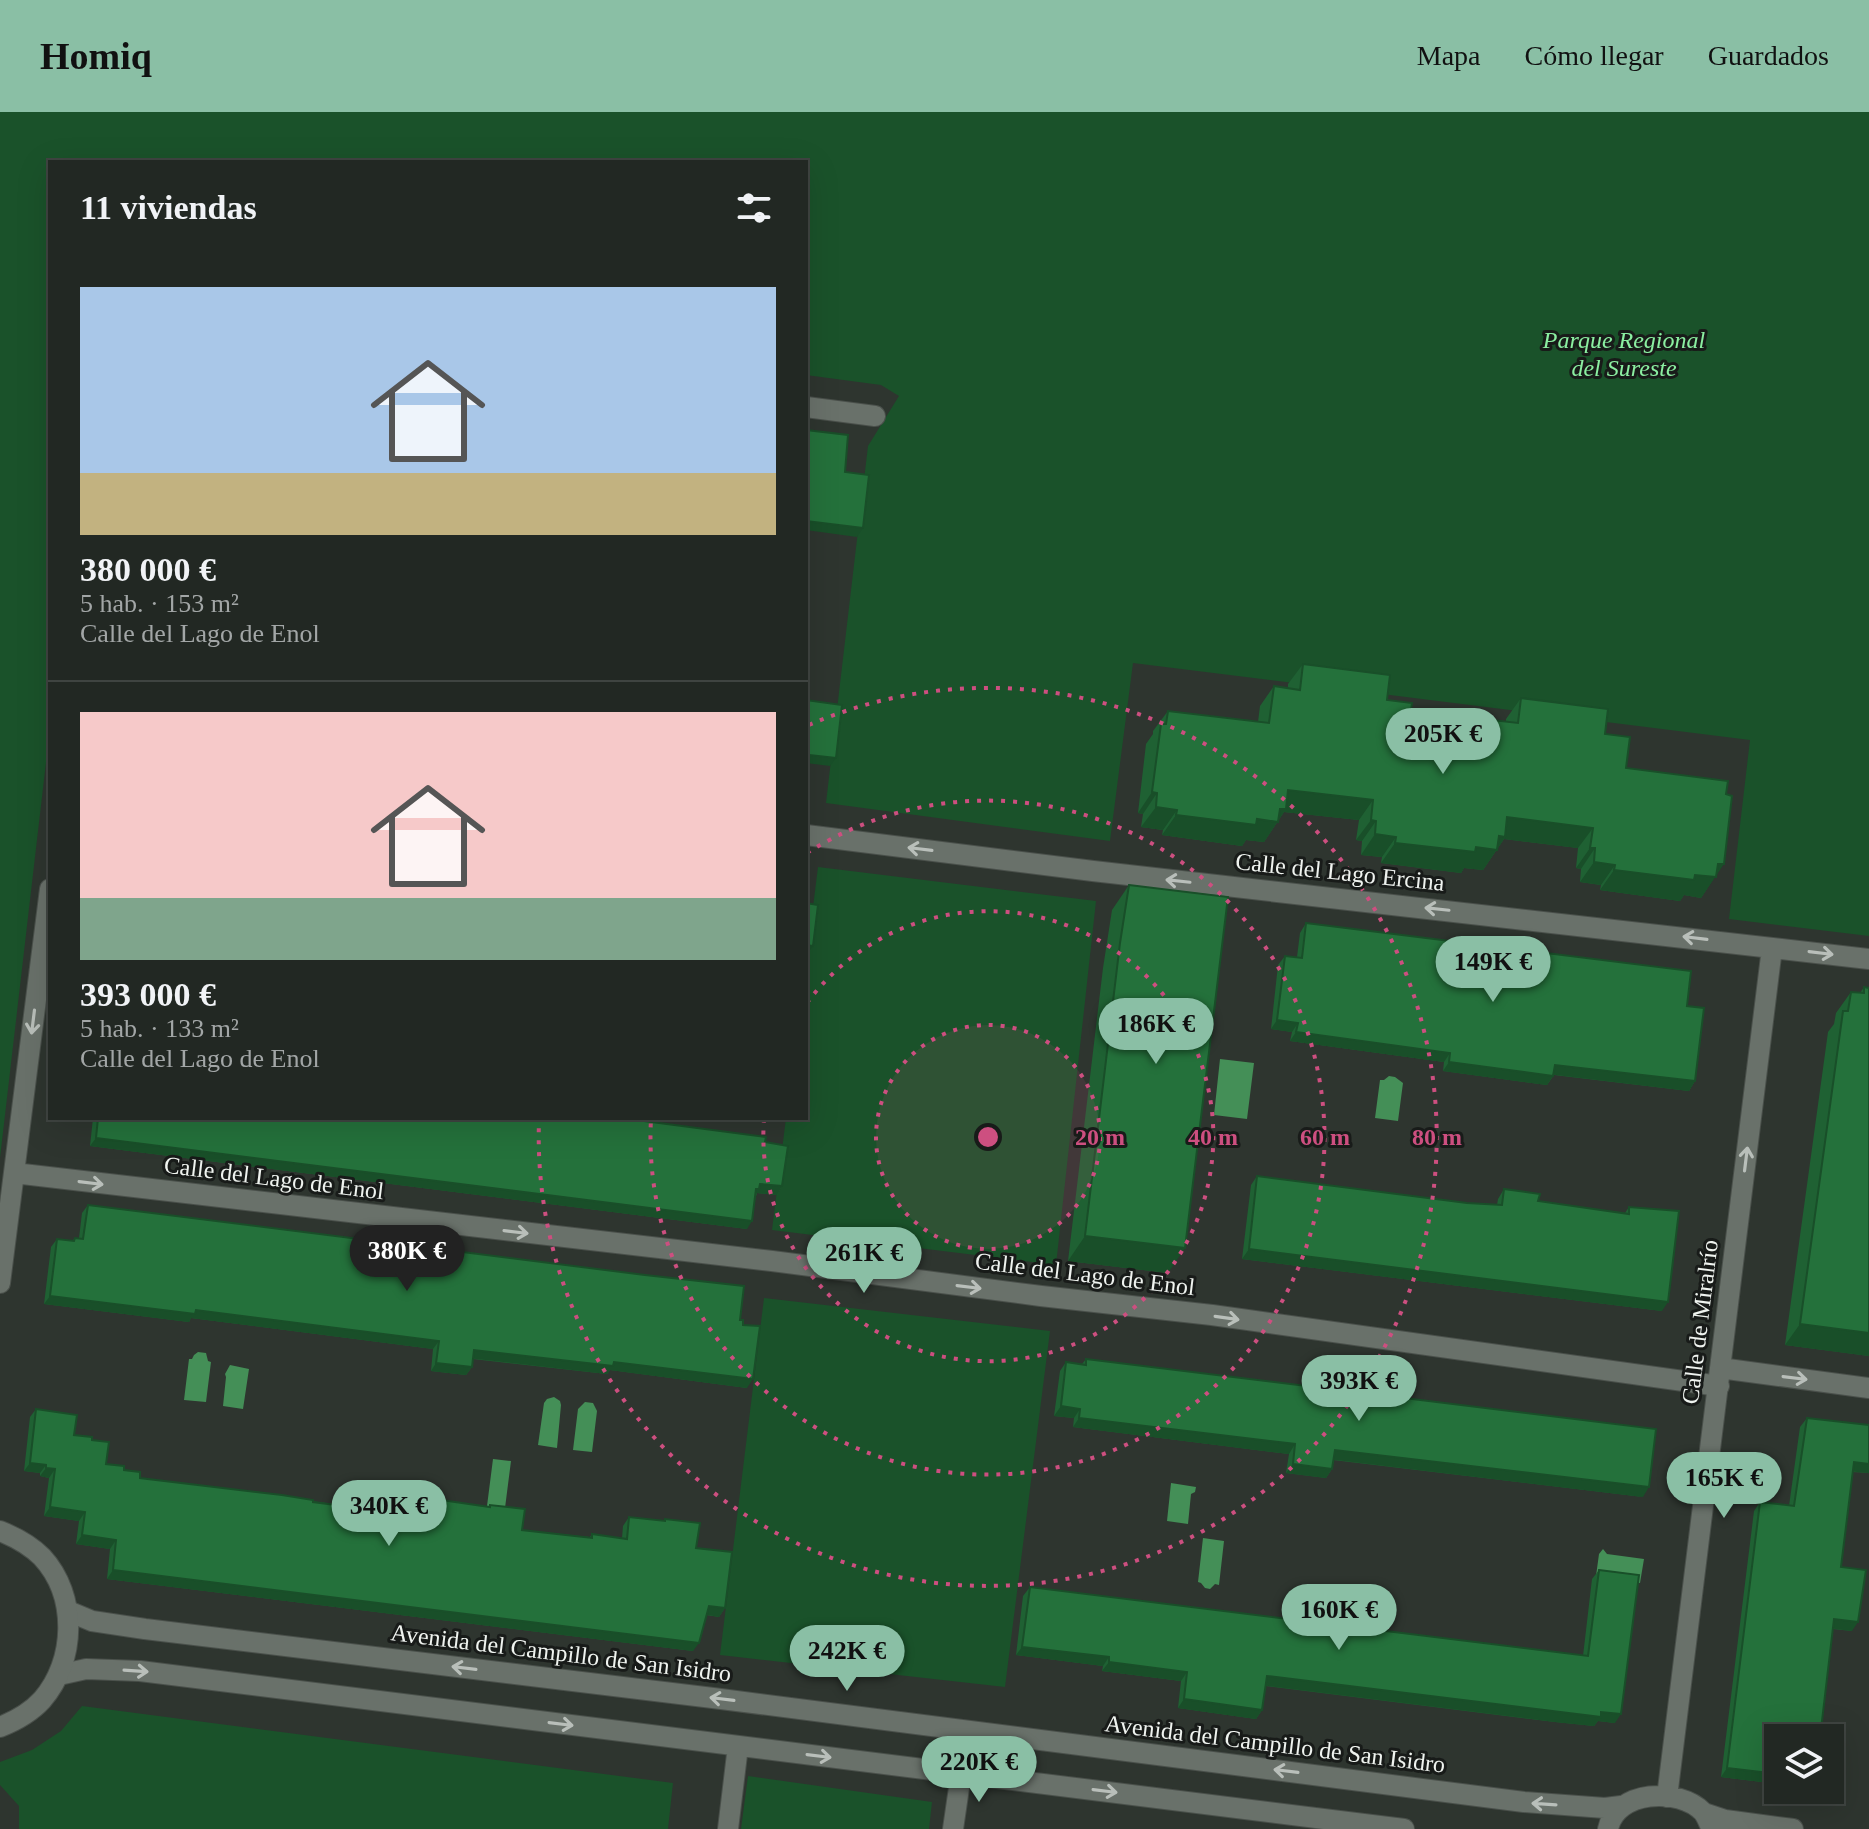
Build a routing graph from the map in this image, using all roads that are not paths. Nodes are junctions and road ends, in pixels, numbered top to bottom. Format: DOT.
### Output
graph roads {
  1 [pos="808,407"];
  2 [pos="875,416"];
  3 [pos="808,835"];
  4 [pos="48,905"];
  5 [pos="1772,948"];
  6 [pos="1869,959"];
  7 [pos="14,1173"];
  8 [pos="0,1283"];
  9 [pos="1720,1377"];
  10 [pos="1869,1388"];
  11 [pos="0,1531"];
  12 [pos="68,1611"];
  13 [pos="59,1675"];
  14 [pos="0,1727"];
  15 [pos="738,1746"];
  16 [pos="961,1774"];
  17 [pos="1667,1797"];
  18 [pos="1621,1806"];
  19 [pos="1708,1821"];
  20 [pos="728,1829"];
  21 [pos="953,1829"];
  22 [pos="1404,1829"];
  23 [pos="1608,1829"];
  24 [pos="1793,1829"];
  1 -- 2 [label="street"];
  5 -- 3 [label="street, Calle del Lago Ercina, one-way"];
  4 -- 7 [label="street, one-way"];
  5 -- 6 [label="street, Calle del Lago Ercina, one-way"];
  9 -- 5 [label="street, Calle de Miralrío, one-way"];
  7 -- 8 [label="street"];
  7 -- 9 [label="street, Calle del Lago de Enol, one-way"];
  9 -- 10 [label="street, Calle del Lago de Enol, one-way"];
  9 -- 17 [label="street, Calle de Miralrío"];
  11 -- 12 [label="street"];
  12 -- 13 [label="street"];
  18 -- 12 [label="street, Avenida del Campillo de San Isidro, one-way"];
  13 -- 14 [label="street"];
  13 -- 15 [label="street, one-way"];
  15 -- 16 [label="street, one-way"];
  15 -- 20 [label="street"];
  16 -- 21 [label="street"];
  16 -- 22 [label="street, one-way"];
  17 -- 18 [label="street, Avenida del Campillo de San Isidro"];
  17 -- 19 [label="street"];
  18 -- 23 [label="street"];
  19 -- 24 [label="street"];
}
